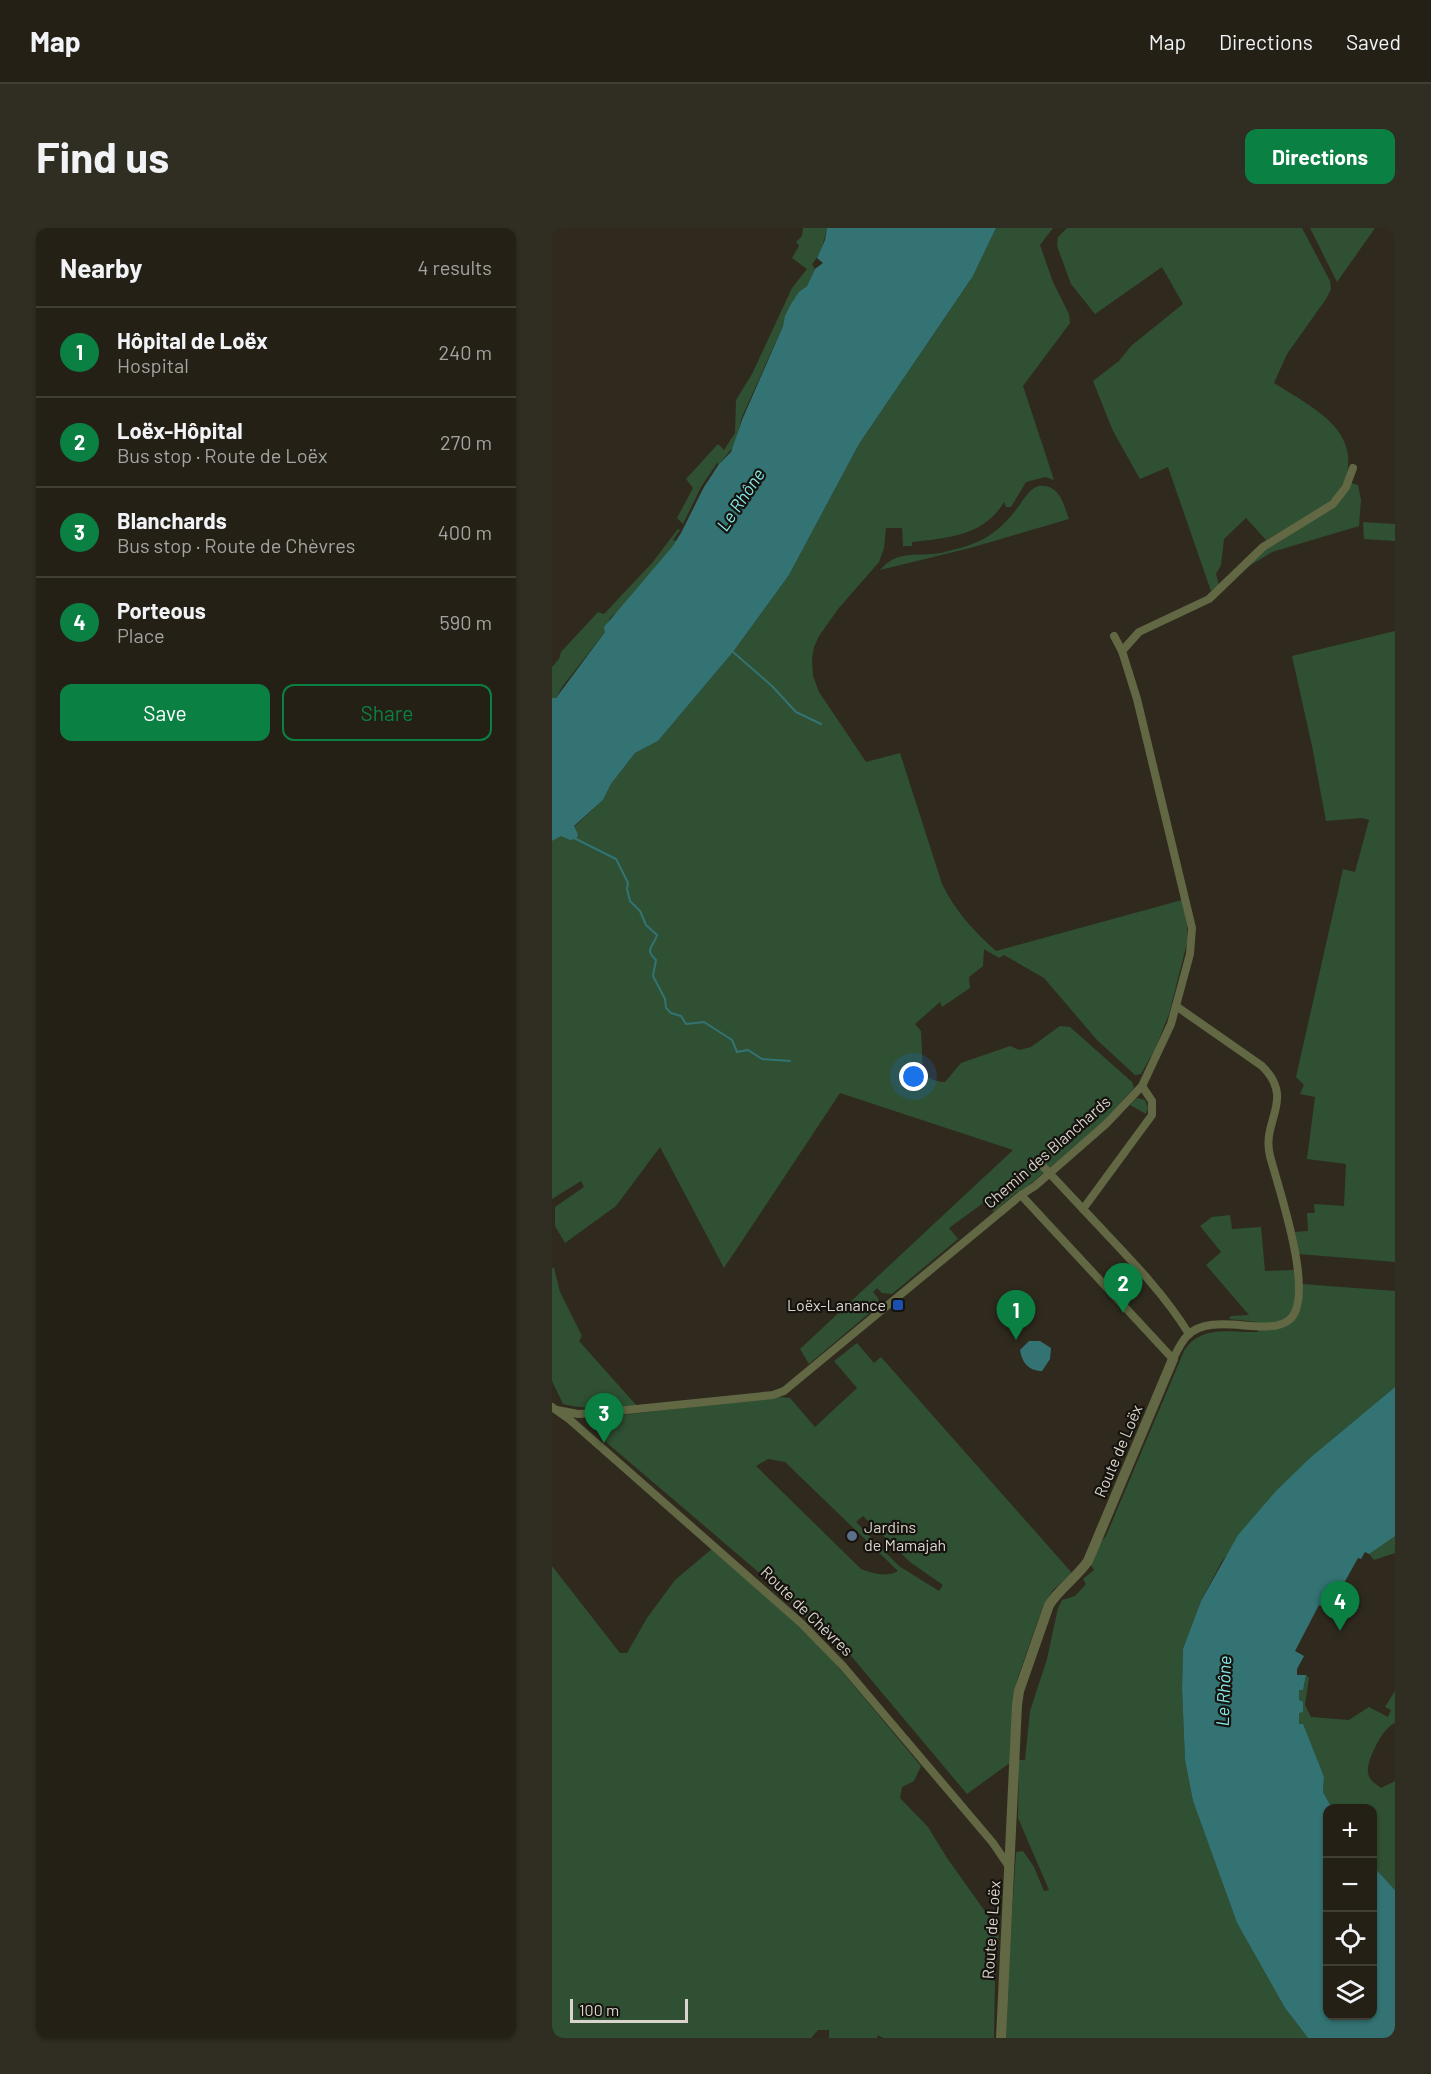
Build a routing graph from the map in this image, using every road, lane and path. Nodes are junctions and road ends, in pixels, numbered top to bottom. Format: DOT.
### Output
graph roads {
  1 [pos="1353,468"];
  2 [pos="1114,636"];
  3 [pos="1122,651"];
  4 [pos="1176,1006"];
  5 [pos="1142,1086"];
  6 [pos="1038,1161"];
  7 [pos="1021,1195"];
  8 [pos="1083,1209"];
  9 [pos="1189,1334"];
  10 [pos="1173,1359"];
  11 [pos="555,1409"];
  12 [pos="597,1413"];
  13 [pos="587,1436"];
  14 [pos="1010,1868"];
  15 [pos="1001,2038"];
  1 -- 3 [label="street"];
  2 -- 3 [label="street, Chemin des Blanchards"];
  3 -- 4 [label="street, Chemin des Blanchards"];
  4 -- 5 [label="street, Chemin des Blanchards"];
  4 -- 9 [label="street"];
  5 -- 7 [label="street, Chemin des Blanchards"];
  5 -- 8 [label="street"];
  6 -- 8 [label="street"];
  7 -- 10 [label="street"];
  7 -- 12 [label="street, Chemin des Blanchards"];
  8 -- 9 [label="street"];
  9 -- 10 [label="street, Route de Loëx"];
  10 -- 14 [label="street, Route de Loëx"];
  11 -- 12 [label="street, Chemin des Blanchards"];
  11 -- 13 [label="street, Route de Chèvres"];
  12 -- 13 [label="street"];
  13 -- 14 [label="street, Route de Chèvres"];
  14 -- 15 [label="street, Route de Loëx"];
}
